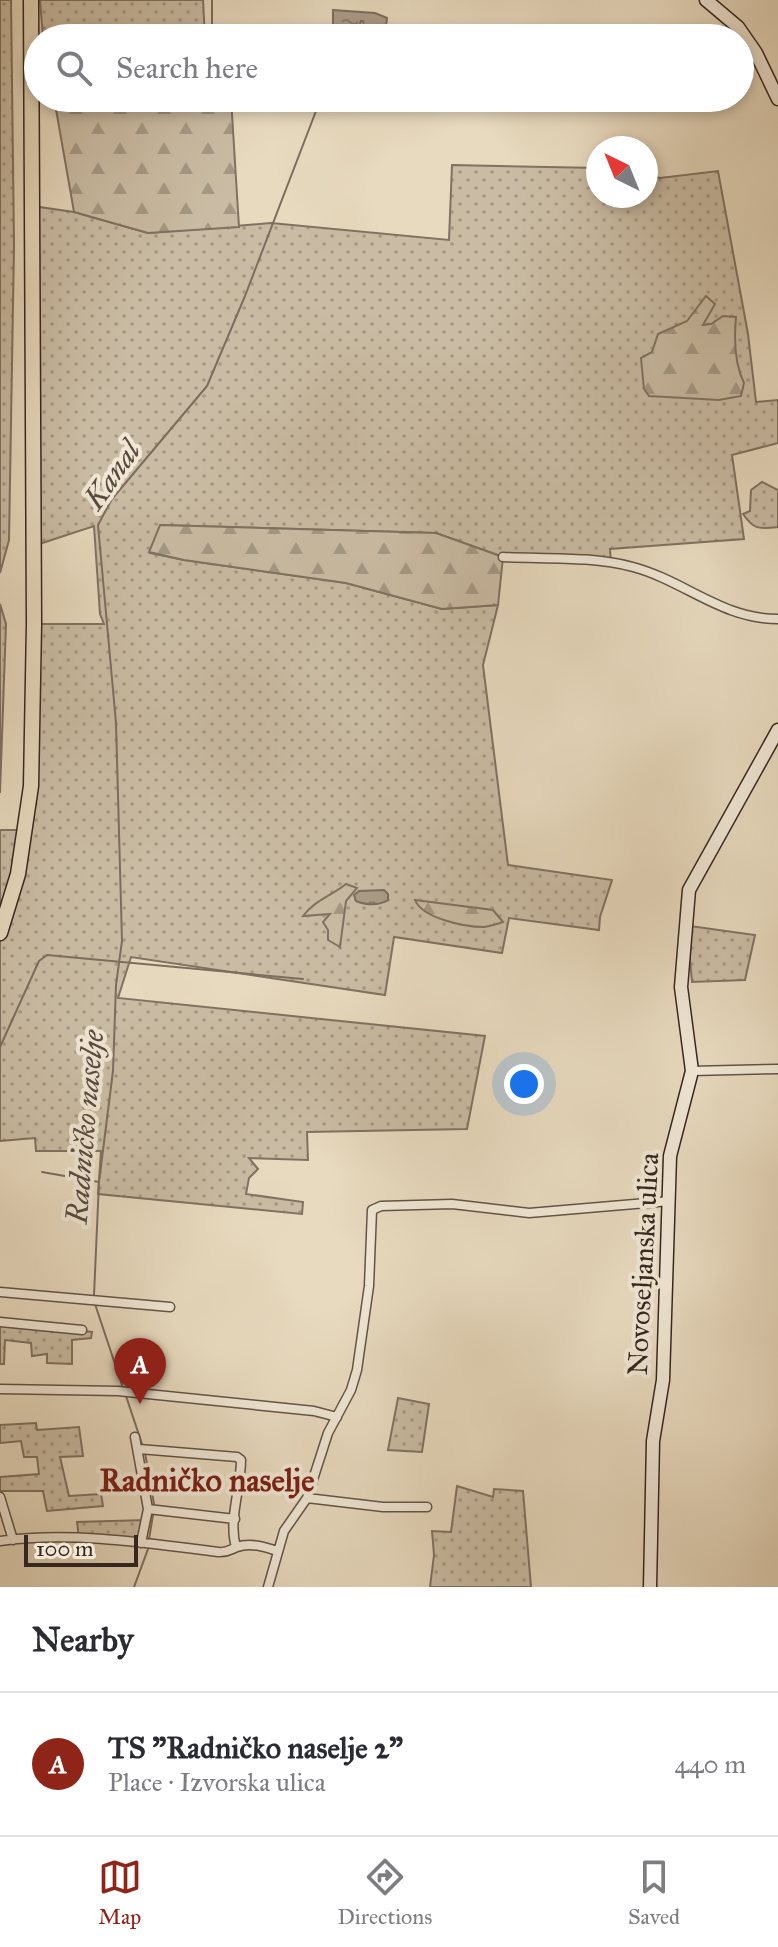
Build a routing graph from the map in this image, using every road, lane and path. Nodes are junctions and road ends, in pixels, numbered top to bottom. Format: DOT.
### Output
graph roads {
  1 [pos="31,0"];
  2 [pos="706,0"];
  3 [pos="31,24"];
  4 [pos="734,24"];
  5 [pos="754,50"];
  6 [pos="778,99"];
  7 [pos="32,112"];
  8 [pos="503,557"];
  9 [pos="778,619"];
  10 [pos="778,730"];
  11 [pos="0,933"];
  12 [pos="778,1069"];
  13 [pos="692,1071"];
  14 [pos="670,1201"];
  15 [pos="0,1292"];
  16 [pos="170,1307"];
  17 [pos="0,1322"];
  18 [pos="82,1330"];
  19 [pos="0,1389"];
  20 [pos="337,1417"];
  21 [pos="135,1437"];
  22 [pos="139,1449"];
  23 [pos="0,1497"];
  24 [pos="307,1498"];
  25 [pos="427,1507"];
  26 [pos="148,1509"];
  27 [pos="235,1519"];
  28 [pos="13,1540"];
  29 [pos="0,1541"];
  30 [pos="141,1543"];
  31 [pos="236,1547"];
  32 [pos="277,1551"];
  33 [pos="268,1587"];
  34 [pos="650,1587"];
  1 -- 3 [label="main road"];
  2 -- 4 [label="main road"];
  5 -- 6 [label="main road"];
  7 -- 11 [label="main road"];
  8 -- 9 [label="street"];
  10 -- 13 [label="main road, Novoseljanska ulica"];
  12 -- 13 [label="street"];
  13 -- 14 [label="main road, Novoseljanska ulica"];
  14 -- 20 [label="street"];
  14 -- 34 [label="main road, Novoseljanska ulica"];
  15 -- 16 [label="street"];
  17 -- 18 [label="street"];
  19 -- 20 [label="street"];
  20 -- 24 [label="street"];
  21 -- 22 [label="street"];
  22 -- 26 [label="street"];
  22 -- 27 [label="street"];
  23 -- 28 [label="street"];
  24 -- 25 [label="street"];
  24 -- 32 [label="street"];
  26 -- 27 [label="street"];
  26 -- 30 [label="street"];
  27 -- 31 [label="street"];
  28 -- 29 [label="street"];
  28 -- 30 [label="street"];
  30 -- 31 [label="street"];
  31 -- 32 [label="street"];
  32 -- 33 [label="street"];
}
